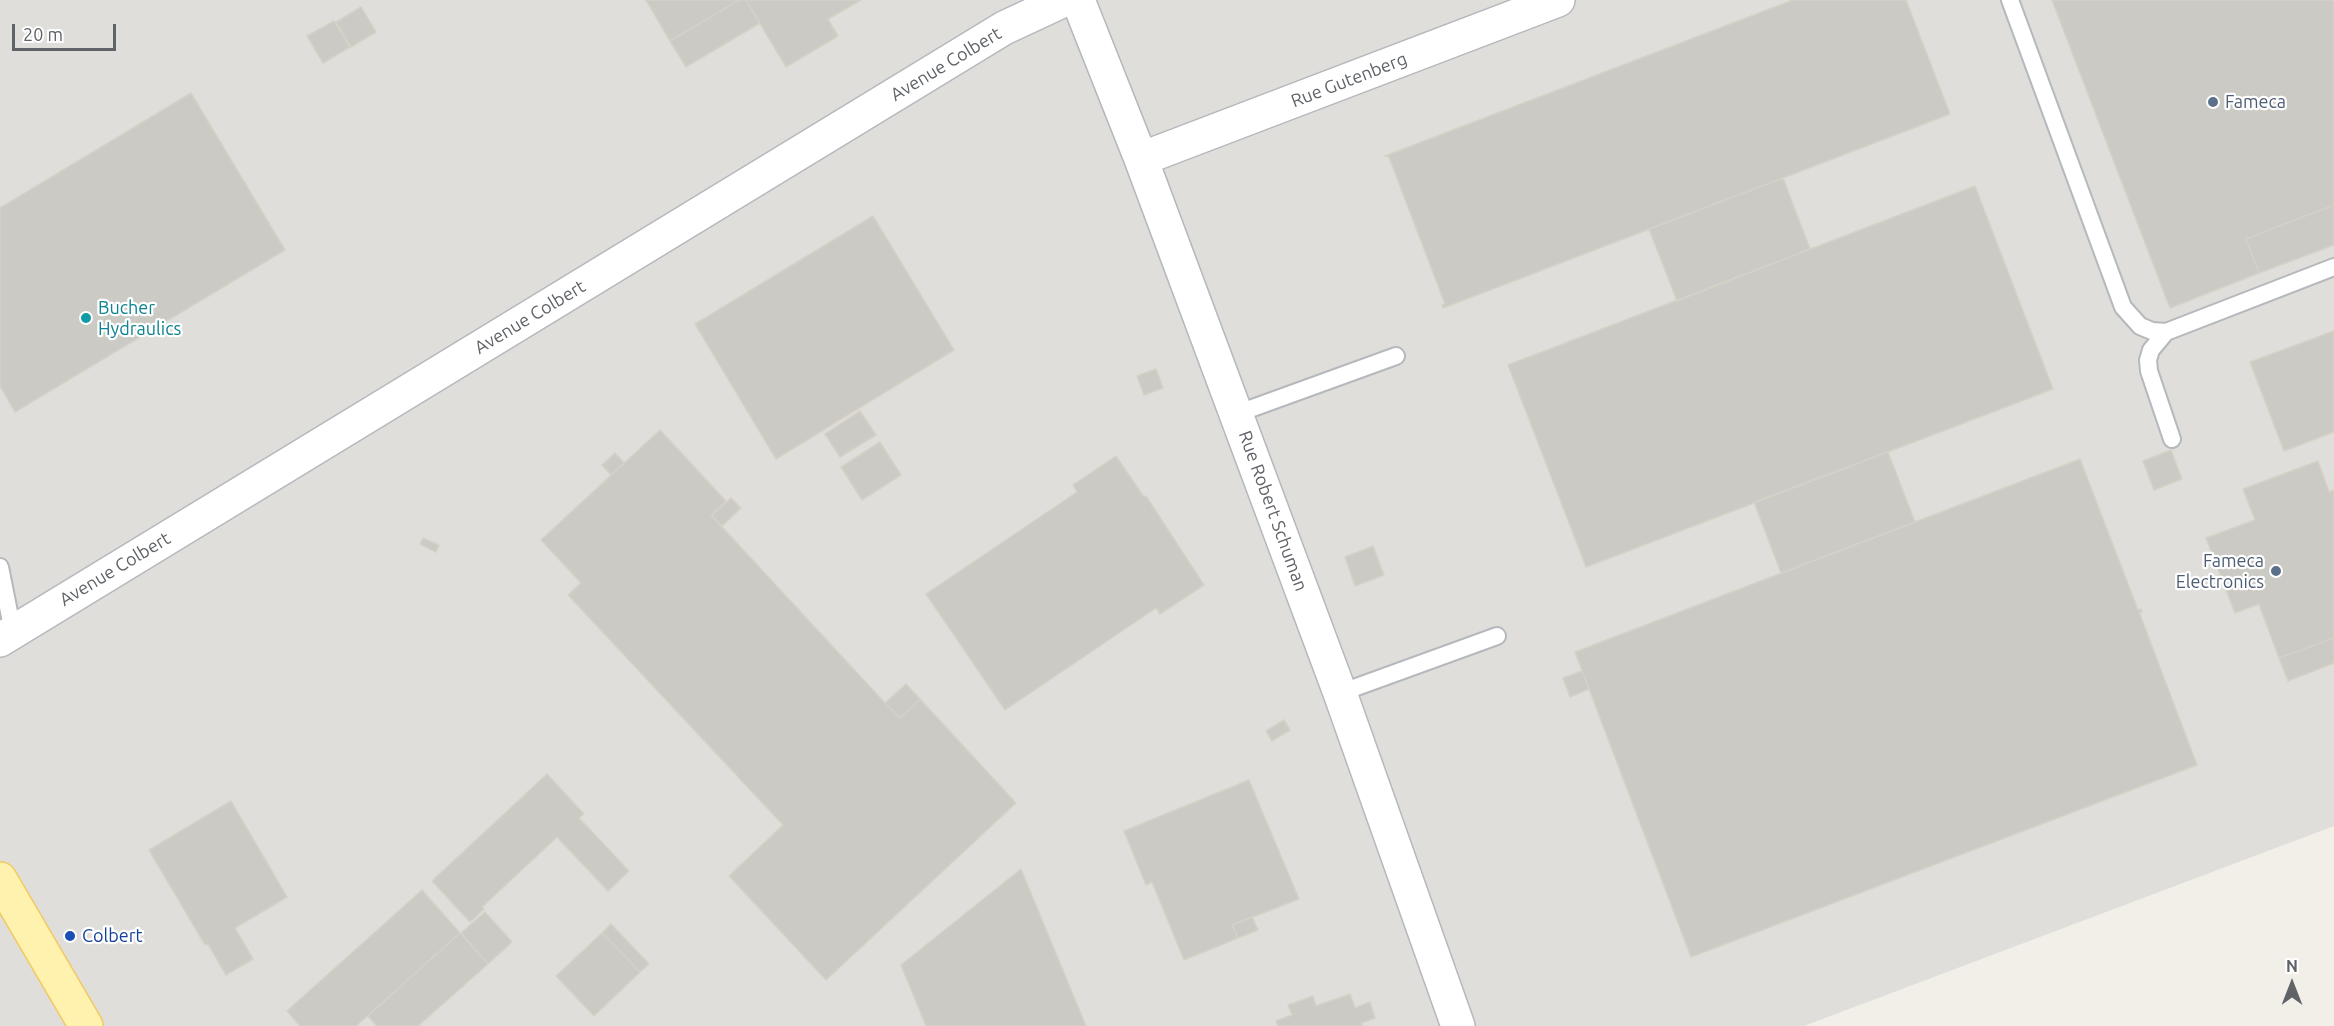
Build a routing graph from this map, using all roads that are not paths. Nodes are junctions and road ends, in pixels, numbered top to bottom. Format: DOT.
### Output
graph roads {
  1 [pos="1064,0"];
  2 [pos="1078,0"];
  3 [pos="1558,0"];
  4 [pos="2010,0"];
  5 [pos="1141,159"];
  6 [pos="2334,267"];
  7 [pos="2166,332"];
  8 [pos="1396,356"];
  9 [pos="1236,414"];
  10 [pos="2172,440"];
  11 [pos="0,567"];
  12 [pos="7,636"];
  13 [pos="1497,636"];
  14 [pos="1340,693"];
  15 [pos="0,879"];
  16 [pos="86,1026"];
  17 [pos="1458,1026"];
  1 -- 12 [label="street, Avenue Colbert"];
  2 -- 5 [label="street, Rue Robert Schuman"];
  3 -- 5 [label="street, Rue Gutenberg"];
  4 -- 7 [label="lane"];
  5 -- 9 [label="street, Rue Robert Schuman"];
  6 -- 7 [label="lane"];
  7 -- 10 [label="lane"];
  8 -- 9 [label="lane"];
  9 -- 14 [label="street, Rue Robert Schuman"];
  11 -- 12 [label="lane"];
  13 -- 14 [label="lane"];
  14 -- 17 [label="street, Rue Robert Schuman"];
  15 -- 16 [label="main road"];
}
